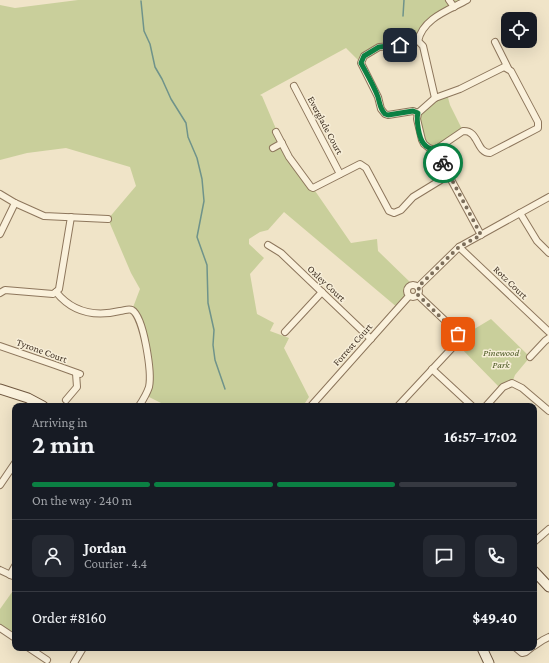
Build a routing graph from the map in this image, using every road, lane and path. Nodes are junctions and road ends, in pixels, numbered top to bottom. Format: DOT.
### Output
graph roads {
  1 [pos="449,0"];
  2 [pos="467,0"];
  3 [pos="454,7"];
  4 [pos="418,41"];
  5 [pos="495,42"];
  6 [pos="508,68"];
  7 [pos="294,86"];
  8 [pos="434,98"];
  9 [pos="418,113"];
  10 [pos="276,132"];
  11 [pos="282,143"];
  12 [pos="273,148"];
  13 [pos="435,150"];
  14 [pos="340,174"];
  15 [pos="450,175"];
  16 [pos="0,194"];
  17 [pos="549,197"];
  18 [pos="15,203"];
  19 [pos="520,213"];
  20 [pos="71,217"];
  21 [pos="108,219"];
  22 [pos="0,234"];
  23 [pos="481,235"];
  24 [pos="268,245"];
  25 [pos="459,247"];
  26 [pos="549,253"];
  27 [pos="418,287"];
  28 [pos="56,292"];
  29 [pos="322,292"];
  30 [pos="0,293"];
  31 [pos="418,295"];
  32 [pos="409,296"];
  33 [pos="285,332"];
  34 [pos="549,332"];
  35 [pos="549,338"];
  36 [pos="371,339"];
  37 [pos="0,346"];
  38 [pos="530,357"];
  39 [pos="432,369"];
  40 [pos="0,389"];
  41 [pos="66,400"];
  42 [pos="37,403"];
  43 [pos="141,403"];
  44 [pos="314,403"];
  45 [pos="401,403"];
  46 [pos="469,403"];
  47 [pos="489,403"];
  48 [pos="549,411"];
  49 [pos="12,467"];
  50 [pos="0,485"];
  51 [pos="549,529"];
  52 [pos="537,539"];
  53 [pos="537,567"];
  54 [pos="0,570"];
  55 [pos="537,574"];
  56 [pos="12,576"];
  57 [pos="549,580"];
  58 [pos="549,587"];
  59 [pos="0,628"];
  60 [pos="12,636"];
  61 [pos="549,637"];
  62 [pos="537,644"];
  63 [pos="34,651"];
  64 [pos="81,651"];
  65 [pos="483,651"];
  66 [pos="489,651"];
  67 [pos="47,660"];
  68 [pos="74,663"];
  69 [pos="489,663"];
  70 [pos="495,663"];
  1 -- 3 [label="street"];
  2 -- 3 [label="street"];
  3 -- 4 [label="street"];
  4 -- 8 [label="street"];
  4 -- 9 [label="street"];
  5 -- 6 [label="street"];
  6 -- 8 [label="street"];
  6 -- 13 [label="street"];
  7 -- 14 [label="street, Everglade Court"];
  8 -- 9 [label="street"];
  9 -- 13 [label="street"];
  10 -- 11 [label="street"];
  11 -- 12 [label="street"];
  11 -- 14 [label="street"];
  13 -- 15 [label="street"];
  14 -- 15 [label="street"];
  15 -- 23 [label="street"];
  16 -- 18 [label="street"];
  17 -- 19 [label="street"];
  18 -- 20 [label="street"];
  18 -- 22 [label="street"];
  19 -- 23 [label="street"];
  19 -- 26 [label="street"];
  20 -- 21 [label="street"];
  20 -- 28 [label="street"];
  23 -- 25 [label="street"];
  24 -- 29 [label="street, Oxley Court"];
  25 -- 27 [label="street"];
  25 -- 34 [label="street, Rotz Court"];
  27 -- 31 [label="street"];
  27 -- 32 [label="street"];
  28 -- 30 [label="street"];
  28 -- 43 [label="street"];
  29 -- 33 [label="street"];
  29 -- 36 [label="street, Oxley Court"];
  31 -- 32 [label="street"];
  31 -- 39 [label="street"];
  32 -- 36 [label="street, Forrest Court"];
  35 -- 38 [label="street"];
  36 -- 44 [label="street, Forrest Court"];
  37 -- 41 [label="street, Tyrone Court"];
  39 -- 45 [label="street"];
  39 -- 46 [label="street"];
  40 -- 42 [label="street"];
  47 -- 48 [label="street"];
  49 -- 50 [label="street"];
  51 -- 52 [label="street"];
  53 -- 57 [label="street"];
  54 -- 56 [label="street"];
  55 -- 58 [label="street"];
  59 -- 60 [label="street"];
  61 -- 62 [label="street"];
  63 -- 67 [label="street"];
  64 -- 68 [label="street"];
  65 -- 69 [label="street"];
  66 -- 70 [label="street"];
}
